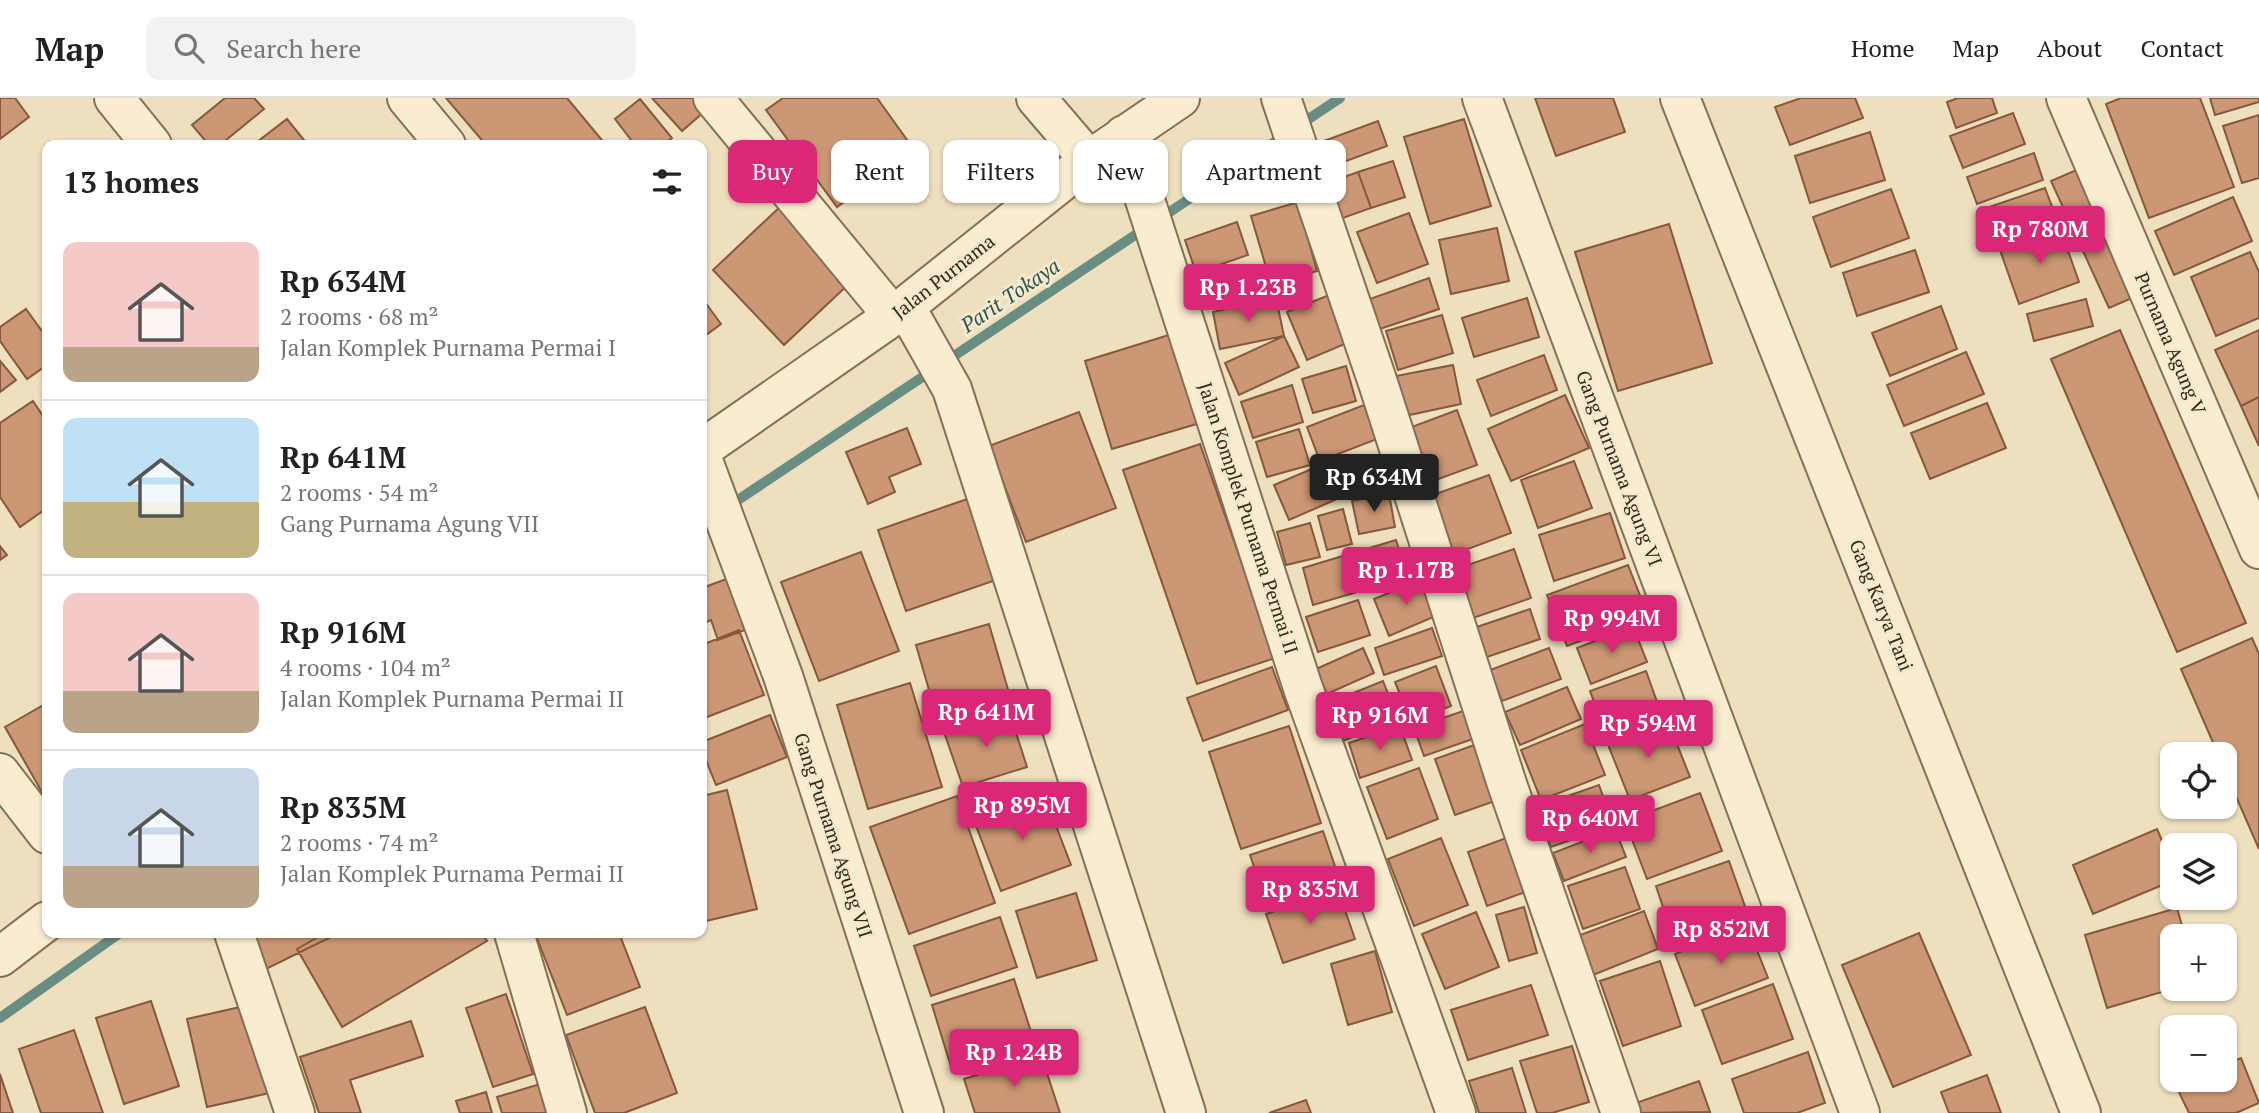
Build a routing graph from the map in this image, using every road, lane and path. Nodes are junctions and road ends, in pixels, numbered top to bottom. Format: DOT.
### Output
graph roads {
  1 [pos="114,98"];
  2 [pos="407,98"];
  3 [pos="713,98"];
  4 [pos="1036,98"];
  5 [pos="1180,98"];
  6 [pos="1280,98"];
  7 [pos="1482,98"];
  8 [pos="1680,98"];
  9 [pos="2066,98"];
  10 [pos="1124,135"];
  11 [pos="148,140"];
  12 [pos="442,140"];
  13 [pos="1117,140"];
  14 [pos="1073,141"];
  15 [pos="1073,173"];
  16 [pos="899,311"];
  17 [pos="707,445"];
  18 [pos="708,472"];
  19 [pos="2259,550"];
  20 [pos="0,773"];
  21 [pos="42,828"];
  22 [pos="42,925"];
  23 [pos="236,938"];
  24 [pos="515,938"];
  25 [pos="0,957"];
  26 [pos="295,1113"];
  27 [pos="567,1113"];
  28 [pos="923,1113"];
  29 [pos="1186,1113"];
  30 [pos="1456,1113"];
  31 [pos="1620,1113"];
  32 [pos="1860,1113"];
  33 [pos="2081,1113"];
  1 -- 11 [label="street"];
  2 -- 12 [label="street"];
  3 -- 16 [label="street"];
  4 -- 14 [label="street"];
  5 -- 10 [label="street, Jalan Purnama"];
  6 -- 31 [label="street"];
  7 -- 32 [label="street, Gang Purnama Agung VI"];
  8 -- 33 [label="street, Gang Karya Tani"];
  9 -- 19 [label="street, Purnama Agung V"];
  10 -- 13 [label="street, Jalan Purnama"];
  10 -- 30 [label="street, Jalan Komplek Purnama Permai II"];
  15 -- 16 [label="street, Jalan Purnama"];
  16 -- 17 [label="street, Jalan Purnama"];
  16 -- 29 [label="street"];
  18 -- 28 [label="street, Gang Purnama Agung VII"];
  20 -- 21 [label="street"];
  22 -- 25 [label="street"];
  23 -- 26 [label="street"];
  24 -- 27 [label="street"];
}
